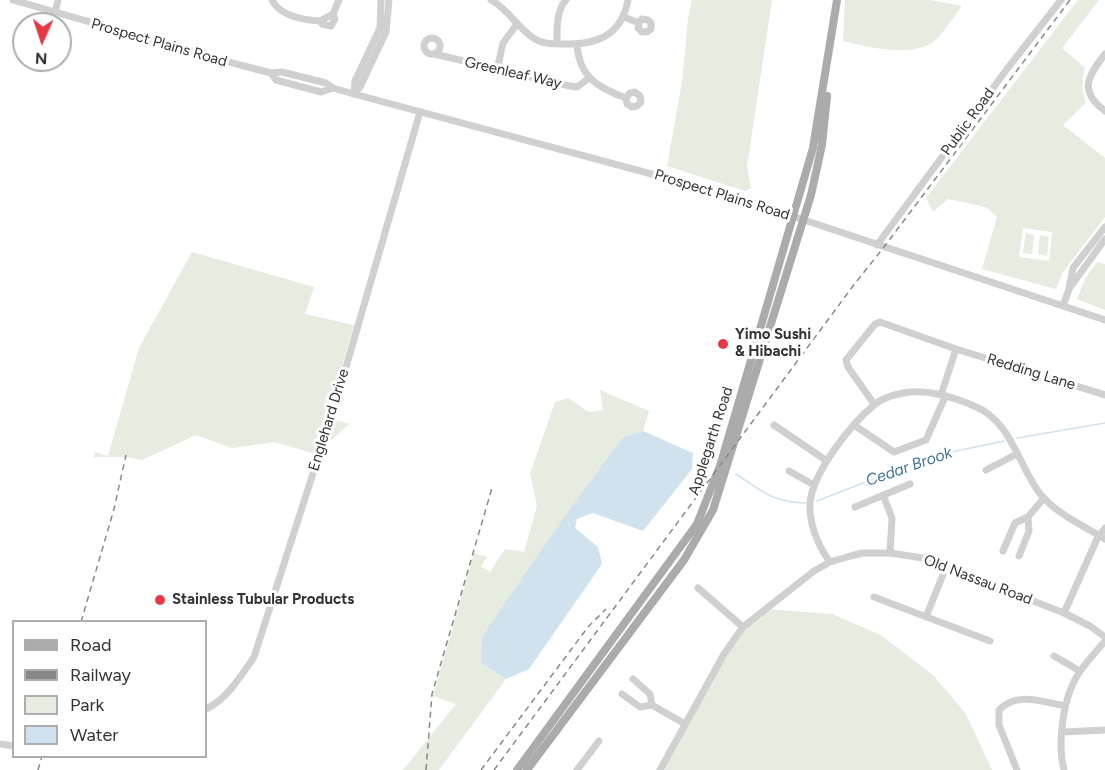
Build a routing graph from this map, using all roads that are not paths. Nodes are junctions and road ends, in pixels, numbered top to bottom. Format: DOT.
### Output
graph roads {
  1 [pos="13,0"];
  2 [pos="272,0"];
  3 [pos="339,0"];
  4 [pos="381,0"];
  5 [pos="389,0"];
  6 [pos="492,0"];
  7 [pos="566,0"];
  8 [pos="628,0"];
  9 [pos="1061,0"];
  10 [pos="52,12"];
  11 [pos="624,17"];
  12 [pos="72,18"];
  13 [pos="639,23"];
  14 [pos="517,24"];
  15 [pos="556,44"];
  16 [pos="577,44"];
  17 [pos="435,54"];
  18 [pos="1105,54"];
  19 [pos="497,70"];
  20 [pos="589,78"];
  21 [pos="354,94"];
  22 [pos="626,98"];
  23 [pos="1105,111"];
  24 [pos="420,112"];
  25 [pos="799,218"];
  26 [pos="1105,227"];
  27 [pos="1105,239"];
  28 [pos="877,245"];
  29 [pos="1069,289"];
  30 [pos="1063,306"];
  31 [pos="1105,320"];
  32 [pos="956,349"];
  33 [pos="1105,395"];
  34 [pos="943,396"];
  35 [pos="874,404"];
  36 [pos="774,425"];
  37 [pos="854,425"];
  38 [pos="1017,454"];
  39 [pos="827,461"];
  40 [pos="986,470"];
  41 [pos="789,471"];
  42 [pos="910,484"];
  43 [pos="814,485"];
  44 [pos="883,495"];
  45 [pos="1044,498"];
  46 [pos="855,507"];
  47 [pos="1028,517"];
  48 [pos="1105,528"];
  49 [pos="1102,537"];
  50 [pos="1003,551"];
  51 [pos="890,553"];
  52 [pos="1019,556"];
  53 [pos="830,562"];
  54 [pos="946,567"];
  55 [pos="698,588"];
  56 [pos="874,597"];
  57 [pos="1064,613"];
  58 [pos="926,617"];
  59 [pos="743,627"];
  60 [pos="1105,639"];
  61 [pos="990,641"];
  62 [pos="1054,656"];
  63 [pos="1080,671"];
  64 [pos="633,679"];
  65 [pos="622,694"];
  66 [pos="652,705"];
  67 [pos="1065,706"];
  68 [pos="207,708"];
  69 [pos="685,724"];
  70 [pos="1105,730"];
  71 [pos="1063,732"];
  72 [pos="599,741"];
  73 [pos="518,770"];
  74 [pos="527,770"];
  75 [pos="577,770"];
  76 [pos="660,770"];
  77 [pos="1017,770"];
  78 [pos="1064,770"];
  1 -- 10 [label="street, Prospect Plains Road"];
  2 -- 3 [label="street"];
  4 -- 21 [label="street"];
  5 -- 21 [label="street"];
  6 -- 14 [label="street"];
  7 -- 15 [label="street"];
  8 -- 11 [label="street"];
  9 -- 28 [label="street, Public Road"];
  11 -- 13 [label="street"];
  11 -- 16 [label="street"];
  12 -- 21 [label="street, Prospect Plains Road"];
  14 -- 15 [label="street"];
  14 -- 19 [label="street"];
  15 -- 16 [label="street"];
  16 -- 20 [label="street"];
  17 -- 19 [label="street, Greenleaf Way"];
  18 -- 23 [label="street"];
  19 -- 20 [label="street, Greenleaf Way"];
  20 -- 22 [label="street"];
  21 -- 24 [label="street, Prospect Plains Road"];
  24 -- 25 [label="street, Prospect Plains Road"];
  24 -- 68 [label="street, Englehard Drive"];
  25 -- 25 [label="main road, Applegarth Road"];
  25 -- 28 [label="street, Prospect Plains Road"];
  25 -- 73 [label="main road, Applegarth Road"];
  25 -- 74 [label="main road, Applegarth Road"];
  26 -- 29 [label="street"];
  27 -- 29 [label="street"];
  28 -- 30 [label="street, Prospect Plains Road"];
  29 -- 30 [label="street"];
  30 -- 31 [label="street, Prospect Plains Road"];
  32 -- 33 [label="street, Redding Lane"];
  32 -- 34 [label="street"];
  32 -- 35 [label="street, Redding Lane"];
  34 -- 35 [label="street"];
  34 -- 37 [label="street"];
  34 -- 38 [label="street"];
  35 -- 37 [label="street"];
  36 -- 39 [label="street"];
  37 -- 39 [label="street"];
  38 -- 40 [label="street"];
  38 -- 45 [label="street"];
  39 -- 43 [label="street"];
  41 -- 43 [label="street"];
  42 -- 44 [label="street"];
  43 -- 53 [label="street"];
  44 -- 46 [label="street"];
  44 -- 51 [label="street"];
  45 -- 47 [label="street"];
  45 -- 49 [label="street"];
  47 -- 50 [label="street"];
  47 -- 52 [label="street"];
  48 -- 49 [label="street"];
  49 -- 57 [label="street"];
  51 -- 53 [label="street, Old Nassau Road"];
  51 -- 54 [label="street, Old Nassau Road"];
  53 -- 59 [label="street, Old Nassau Road"];
  54 -- 57 [label="street, Old Nassau Road"];
  54 -- 58 [label="street"];
  55 -- 59 [label="street"];
  56 -- 58 [label="street"];
  57 -- 60 [label="street, Old Nassau Road"];
  58 -- 61 [label="street"];
  59 -- 69 [label="street, Old Nassau Road"];
  60 -- 63 [label="street"];
  62 -- 63 [label="street"];
  63 -- 67 [label="street"];
  64 -- 66 [label="street"];
  65 -- 66 [label="street"];
  66 -- 69 [label="street"];
  67 -- 71 [label="street"];
  67 -- 77 [label="street"];
  69 -- 76 [label="street, Old Nassau Road"];
  70 -- 71 [label="street"];
  71 -- 78 [label="street"];
  72 -- 75 [label="street"];
}
